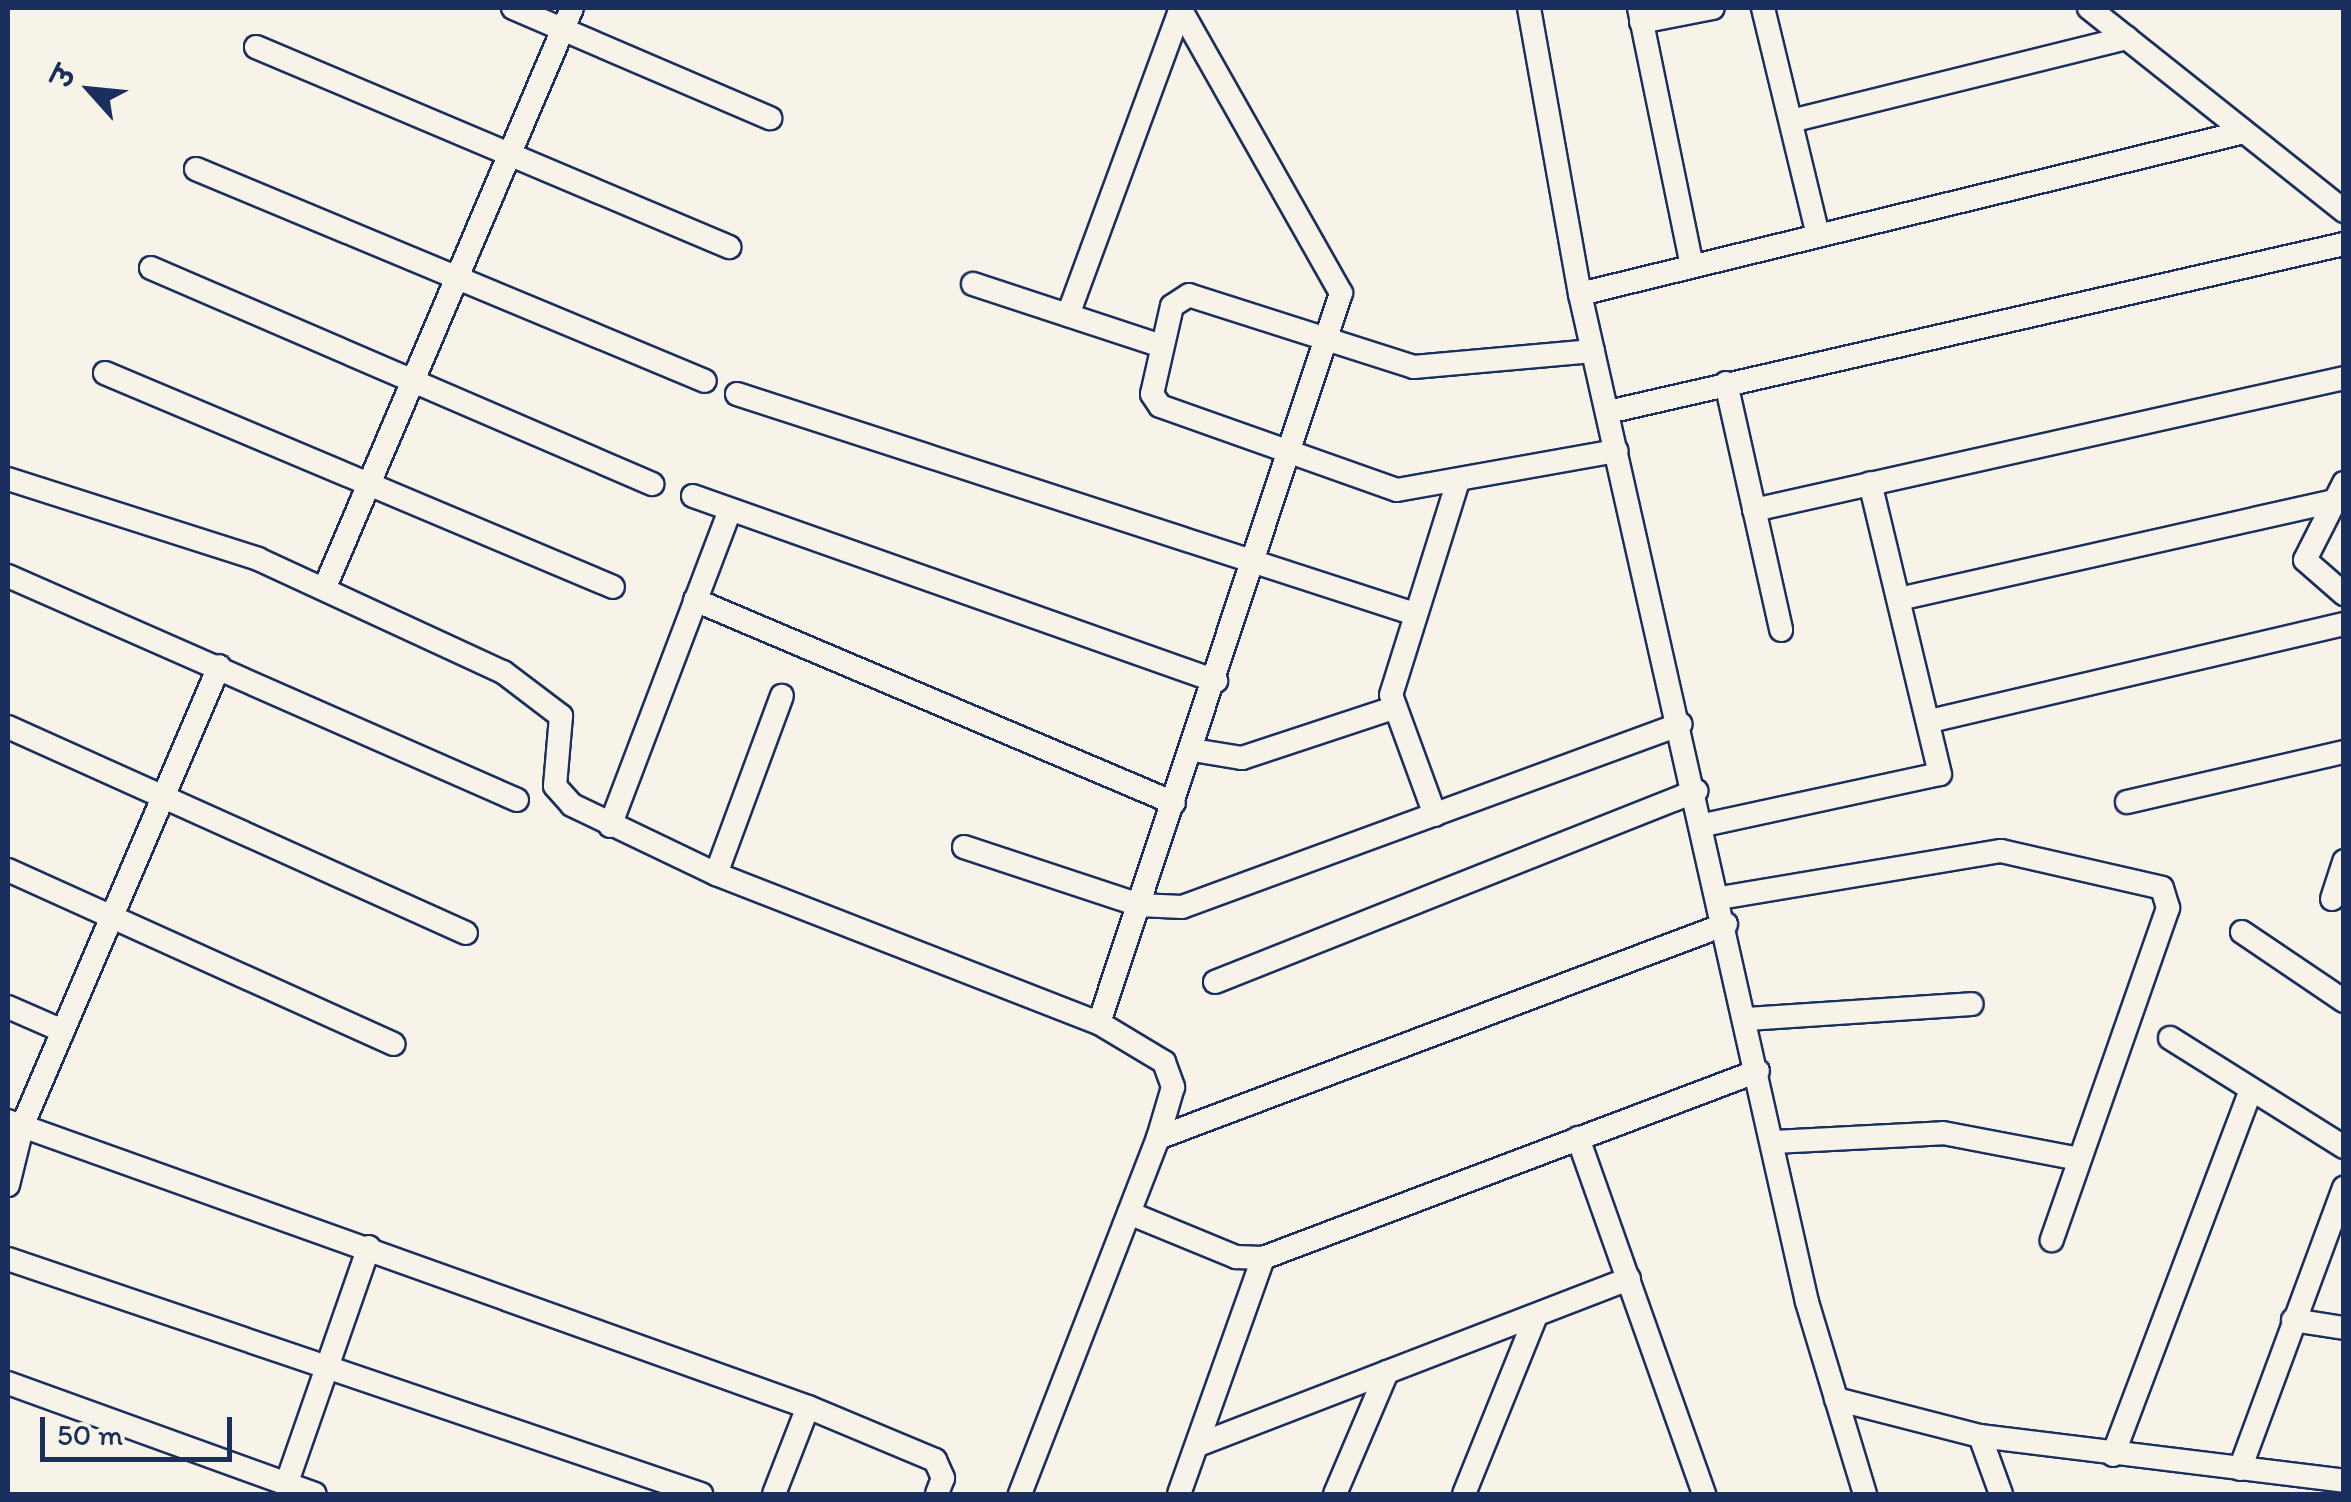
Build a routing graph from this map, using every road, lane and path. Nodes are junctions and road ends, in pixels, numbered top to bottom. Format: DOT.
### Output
graph roads {
  1 [pos="513,8"];
  2 [pos="1180,8"];
  3 [pos="1529,8"];
  4 [pos="1712,8"];
  5 [pos="1763,8"];
  6 [pos="2089,8"];
  7 [pos="1640,15"];
  8 [pos="568,18"];
  9 [pos="2127,38"];
  10 [pos="256,47"];
  11 [pos="770,118"];
  12 [pos="1791,121"];
  13 [pos="2244,132"];
  14 [pos="510,153"];
  15 [pos="196,169"];
  16 [pos="2344,211"];
  17 [pos="1818,236"];
  18 [pos="2344,244"];
  19 [pos="728,247"];
  20 [pos="1692,266"];
  21 [pos="151,268"];
  22 [pos="456,279"];
  23 [pos="973,284"];
  24 [pos="1580,294"];
  25 [pos="1068,315"];
  26 [pos="1328,342"];
  27 [pos="1162,346"];
  28 [pos="1593,351"];
  29 [pos="104,373"];
  30 [pos="2344,378"];
  31 [pos="413,381"];
  32 [pos="705,381"];
  33 [pos="1726,384"];
  34 [pos="737,394"];
  35 [pos="1608,412"];
  36 [pos="1617,451"];
  37 [pos="1294,455"];
  38 [pos="8,479"];
  39 [pos="1458,482"];
  40 [pos="652,484"];
  41 [pos="1870,484"];
  42 [pos="369,485"];
  43 [pos="2338,492"];
  44 [pos="693,496"];
  45 [pos="730,510"];
  46 [pos="1754,510"];
  47 [pos="1258,563"];
  48 [pos="10,583"];
  49 [pos="613,586"];
  50 [pos="325,587"];
  51 [pos="2344,594"];
  52 [pos="1900,599"];
  53 [pos="696,600"];
  54 [pos="1415,614"];
  55 [pos="2344,624"];
  56 [pos="1781,630"];
  57 [pos="220,666"];
  58 [pos="1216,681"];
  59 [pos="782,696"];
  60 [pos="1393,708"];
  61 [pos="1930,720"];
  62 [pos="1681,724"];
  63 [pos="8,727"];
  64 [pos="1193,750"];
  65 [pos="2344,752"];
  66 [pos="1696,791"];
  67 [pos="164,795"];
  68 [pos="517,800"];
  69 [pos="2128,802"];
  70 [pos="1174,803"];
  71 [pos="1435,815"];
  72 [pos="610,826"];
  73 [pos="1704,826"];
  74 [pos="964,846"];
  75 [pos="2344,861"];
  76 [pos="8,870"];
  77 [pos="716,874"];
  78 [pos="1720,898"];
  79 [pos="2332,899"];
  80 [pos="1139,906"];
  81 [pos="112,916"];
  82 [pos="1726,924"];
  83 [pos="2242,932"];
  84 [pos="466,933"];
  85 [pos="1214,982"];
  86 [pos="2344,1002"];
  87 [pos="1972,1004"];
  88 [pos="8,1007"];
  89 [pos="1746,1019"];
  90 [pos="1099,1023"];
  91 [pos="63,1031"];
  92 [pos="2170,1038"];
  93 [pos="394,1044"];
  94 [pos="1758,1070"];
  95 [pos="2250,1089"];
  96 [pos="16,1122"];
  97 [pos="1158,1138"];
  98 [pos="1578,1138"];
  99 [pos="1774,1142"];
  100 [pos="2344,1147"];
  101 [pos="2079,1159"];
  102 [pos="8,1185"];
  103 [pos="2344,1188"];
  104 [pos="1128,1213"];
  105 [pos="2335,1238"];
  106 [pos="2052,1240"];
  107 [pos="369,1247"];
  108 [pos="8,1258"];
  109 [pos="1263,1258"];
  110 [pos="1629,1279"];
  111 [pos="1536,1316"];
  112 [pos="2293,1320"];
  113 [pos="2344,1328"];
  114 [pos="328,1365"];
  115 [pos="1387,1372"];
  116 [pos="8,1383"];
  117 [pos="1836,1400"];
  118 [pos="808,1407"];
  119 [pos="1980,1436"];
  120 [pos="1198,1445"];
  121 [pos="2114,1455"];
  122 [pos="2240,1470"];
  123 [pos="2344,1481"];
  124 [pos="286,1485"];
  125 [pos="314,1494"];
  126 [pos="701,1494"];
  127 [pos="774,1494"];
  128 [pos="937,1494"];
  129 [pos="1020,1494"];
  130 [pos="1178,1494"];
  131 [pos="1335,1494"];
  132 [pos="1464,1494"];
  133 [pos="1704,1494"];
  134 [pos="1865,1494"];
  135 [pos="2002,1494"];
  1 -- 8 [label="street"];
  2 -- 25 [label="street"];
  2 -- 26 [label="street"];
  3 -- 24 [label="street"];
  4 -- 7 [label="street"];
  5 -- 12 [label="street"];
  6 -- 9 [label="street"];
  7 -- 20 [label="street"];
  8 -- 11 [label="street"];
  8 -- 14 [label="street"];
  9 -- 12 [label="street"];
  9 -- 13 [label="street"];
  10 -- 14 [label="street"];
  12 -- 17 [label="street"];
  13 -- 16 [label="street"];
  13 -- 17 [label="street"];
  14 -- 19 [label="street"];
  14 -- 22 [label="street"];
  15 -- 22 [label="street"];
  17 -- 20 [label="street"];
  18 -- 33 [label="street"];
  20 -- 24 [label="street"];
  21 -- 31 [label="street"];
  22 -- 31 [label="street"];
  22 -- 32 [label="street"];
  23 -- 25 [label="street"];
  24 -- 28 [label="street"];
  25 -- 27 [label="street"];
  26 -- 27 [label="street"];
  26 -- 28 [label="street"];
  26 -- 37 [label="street"];
  27 -- 37 [label="street"];
  28 -- 35 [label="street"];
  29 -- 42 [label="street"];
  30 -- 41 [label="street"];
  31 -- 40 [label="street"];
  31 -- 42 [label="street"];
  33 -- 35 [label="street"];
  33 -- 46 [label="street"];
  34 -- 47 [label="street"];
  35 -- 36 [label="street"];
  36 -- 39 [label="street"];
  36 -- 62 [label="street"];
  37 -- 39 [label="street"];
  37 -- 47 [label="street"];
  38 -- 50 [label="street"];
  39 -- 54 [label="street"];
  41 -- 46 [label="street"];
  41 -- 52 [label="street"];
  42 -- 49 [label="street"];
  42 -- 50 [label="street"];
  43 -- 51 [label="street"];
  43 -- 52 [label="street"];
  44 -- 45 [label="street"];
  45 -- 53 [label="street"];
  45 -- 58 [label="street"];
  46 -- 56 [label="street"];
  47 -- 54 [label="street"];
  47 -- 58 [label="street"];
  48 -- 57 [label="street"];
  50 -- 72 [label="street"];
  52 -- 61 [label="street"];
  53 -- 70 [label="street"];
  53 -- 72 [label="street"];
  54 -- 60 [label="street"];
  55 -- 61 [label="street"];
  57 -- 67 [label="street"];
  57 -- 68 [label="street"];
  58 -- 64 [label="street"];
  59 -- 77 [label="street"];
  60 -- 64 [label="street"];
  60 -- 71 [label="street"];
  61 -- 73 [label="street"];
  62 -- 66 [label="street"];
  62 -- 71 [label="street"];
  63 -- 67 [label="street"];
  64 -- 70 [label="street"];
  65 -- 69 [label="street"];
  66 -- 73 [label="street"];
  66 -- 85 [label="street"];
  67 -- 81 [label="street"];
  67 -- 84 [label="street"];
  70 -- 80 [label="street"];
  71 -- 80 [label="street"];
  72 -- 77 [label="street"];
  73 -- 78 [label="street"];
  74 -- 80 [label="street"];
  75 -- 79 [label="street"];
  76 -- 81 [label="street"];
  77 -- 90 [label="street"];
  78 -- 82 [label="street"];
  78 -- 101 [label="street"];
  80 -- 90 [label="street"];
  81 -- 91 [label="street"];
  81 -- 93 [label="street"];
  82 -- 89 [label="street"];
  82 -- 97 [label="street"];
  83 -- 86 [label="street"];
  87 -- 89 [label="street"];
  88 -- 91 [label="street"];
  89 -- 94 [label="street"];
  90 -- 97 [label="street"];
  91 -- 96 [label="street"];
  92 -- 95 [label="street"];
  94 -- 98 [label="street"];
  94 -- 99 [label="street"];
  95 -- 100 [label="street"];
  95 -- 121 [label="street"];
  96 -- 102 [label="street"];
  96 -- 107 [label="street"];
  97 -- 104 [label="street"];
  98 -- 109 [label="street"];
  98 -- 110 [label="street"];
  99 -- 101 [label="street"];
  99 -- 117 [label="street"];
  101 -- 106 [label="street"];
  103 -- 105 [label="street"];
  104 -- 109 [label="street"];
  104 -- 129 [label="street"];
  105 -- 112 [label="street"];
  107 -- 114 [label="street"];
  107 -- 118 [label="street"];
  108 -- 114 [label="street"];
  109 -- 120 [label="street"];
  110 -- 111 [label="street"];
  110 -- 133 [label="street"];
  111 -- 115 [label="street"];
  111 -- 132 [label="street"];
  112 -- 113 [label="street"];
  112 -- 122 [label="street"];
  114 -- 124 [label="street"];
  114 -- 126 [label="street"];
  115 -- 120 [label="street"];
  115 -- 131 [label="street"];
  116 -- 124 [label="street"];
  117 -- 119 [label="street"];
  117 -- 134 [label="street"];
  118 -- 127 [label="street"];
  118 -- 128 [label="street"];
  119 -- 121 [label="street"];
  119 -- 135 [label="street"];
  120 -- 130 [label="street"];
  121 -- 122 [label="street"];
  122 -- 123 [label="street"];
  124 -- 125 [label="street"];
}
